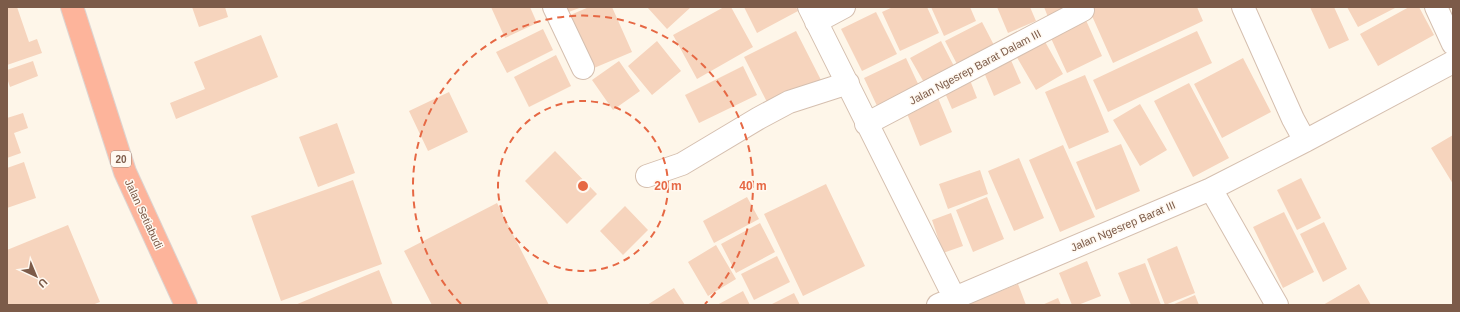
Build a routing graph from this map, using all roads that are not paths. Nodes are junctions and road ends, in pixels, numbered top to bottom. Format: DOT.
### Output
graph roads {
  1 [pos="72,7"];
  2 [pos="554,7"];
  3 [pos="844,7"];
  4 [pos="1243,7"];
  5 [pos="1436,7"];
  6 [pos="1083,10"];
  7 [pos="813,15"];
  8 [pos="1453,44"];
  9 [pos="1453,62"];
  10 [pos="583,68"];
  11 [pos="848,83"];
  12 [pos="866,124"];
  13 [pos="1305,141"];
  14 [pos="647,176"];
  15 [pos="1211,189"];
  16 [pos="950,303"];
  17 [pos="186,305"];
  18 [pos="1277,305"];
  1 -- 17 [label="highway, Jalan Setiabudi / 20"];
  2 -- 10 [label="street"];
  3 -- 7 [label="street"];
  4 -- 13 [label="street"];
  5 -- 8 [label="street"];
  6 -- 12 [label="street, Jalan Ngesrep Barat Dalam III"];
  7 -- 11 [label="street"];
  9 -- 13 [label="street, Jalan Ngesrep Barat III"];
  11 -- 12 [label="street"];
  11 -- 14 [label="street"];
  12 -- 16 [label="street"];
  13 -- 15 [label="street, Jalan Ngesrep Barat III"];
  15 -- 16 [label="street, Jalan Ngesrep Barat III"];
  15 -- 18 [label="street"];
}
